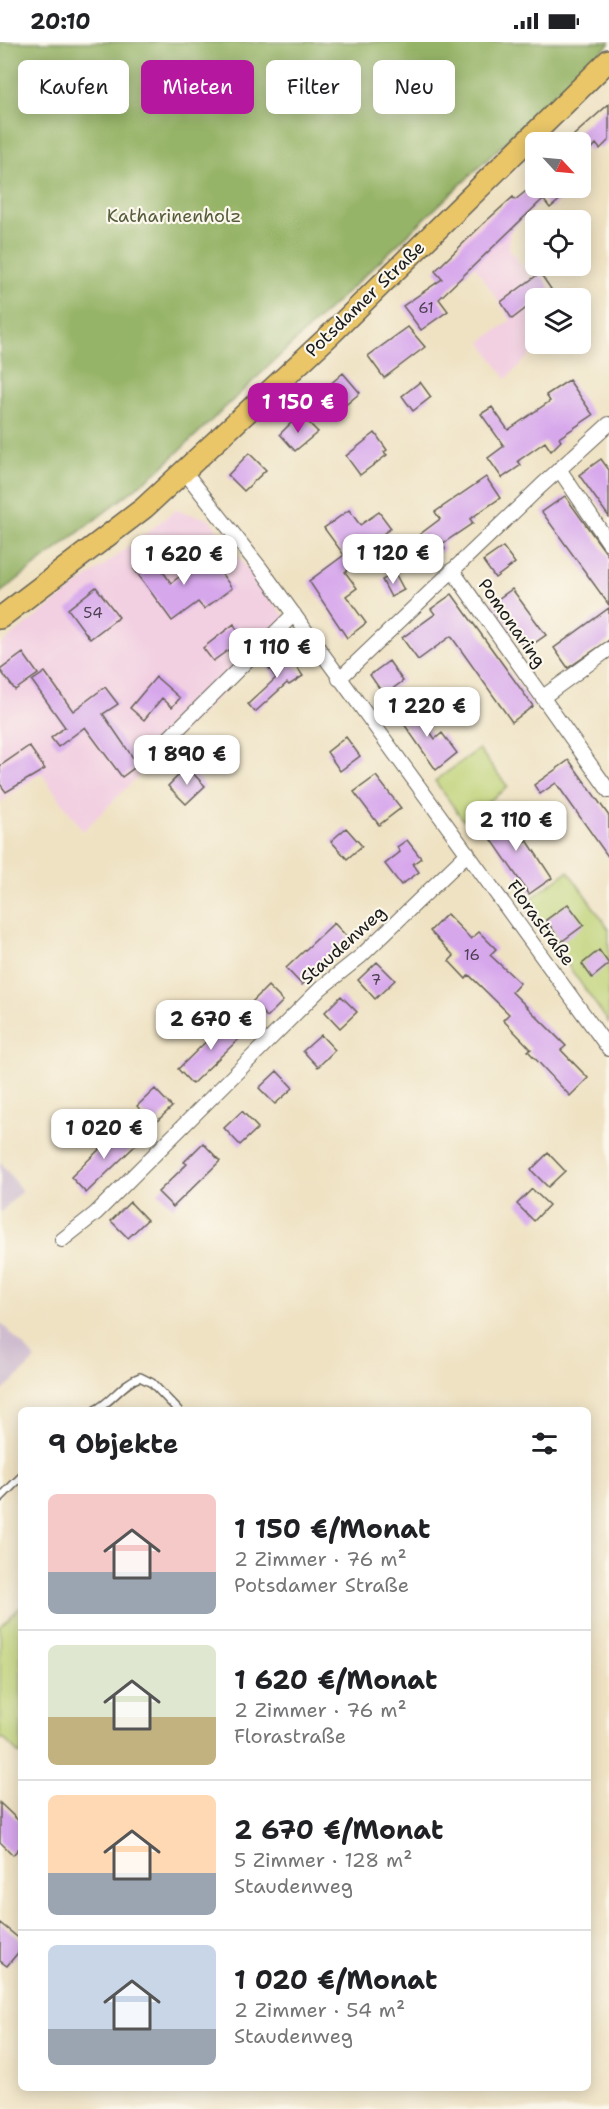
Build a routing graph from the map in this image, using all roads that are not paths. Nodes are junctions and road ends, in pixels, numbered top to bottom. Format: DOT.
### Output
graph roads {
  1 [pos="609,60"];
  2 [pos="609,424"];
  3 [pos="559,469"];
  4 [pos="184,471"];
  5 [pos="609,543"];
  6 [pos="452,570"];
  7 [pos="294,615"];
  8 [pos="0,618"];
  9 [pos="609,649"];
  10 [pos="339,679"];
  11 [pos="543,697"];
  12 [pos="169,738"];
  13 [pos="609,791"];
  14 [pos="468,853"];
  15 [pos="609,1049"];
  16 [pos="62,1240"];
  17 [pos="107,1407"];
  18 [pos="175,1407"];
  19 [pos="18,1480"];
  20 [pos="0,1498"];
  1 -- 4 [label="main road, Potsdamer Straße"];
  2 -- 3 [label="street"];
  3 -- 5 [label="street"];
  3 -- 6 [label="street"];
  4 -- 7 [label="street, Florastraße"];
  4 -- 8 [label="main road, Potsdamer Straße"];
  6 -- 10 [label="street"];
  6 -- 11 [label="street, Pomonaring"];
  7 -- 10 [label="street, Florastraße"];
  7 -- 12 [label="street"];
  9 -- 11 [label="street, Pomonaring"];
  10 -- 14 [label="street, Florastraße"];
  11 -- 13 [label="street, Pomonaring"];
  14 -- 15 [label="street, Florastraße"];
  14 -- 16 [label="street, Staudenweg"];
  17 -- 18 [label="lane"];
  19 -- 20 [label="lane"];
}
